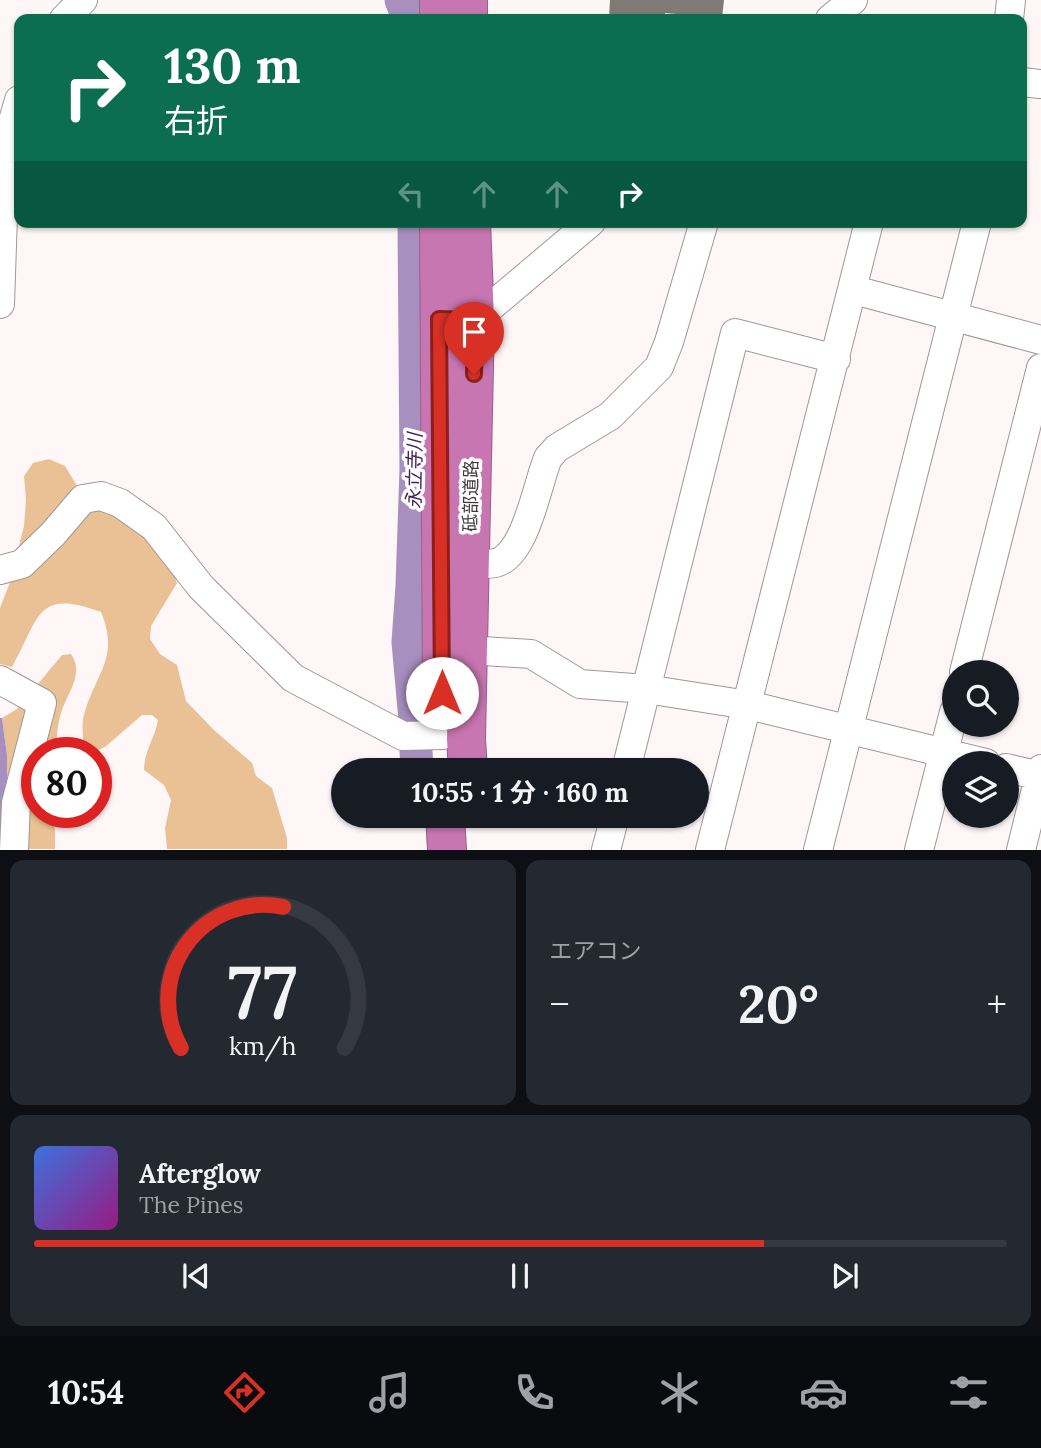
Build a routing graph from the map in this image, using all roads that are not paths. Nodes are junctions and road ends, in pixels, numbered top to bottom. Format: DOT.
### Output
graph roads {
  1 [pos="853,0"];
  2 [pos="836,14"];
  3 [pos="14,118"];
  4 [pos="440,228"];
  5 [pos="470,228"];
  6 [pos="584,228"];
  7 [pos="702,228"];
  8 [pos="868,228"];
  9 [pos="976,228"];
  10 [pos="854,290"];
  11 [pos="0,304"];
  12 [pos="954,315"];
  13 [pos="457,320"];
  14 [pos="1041,340"];
  15 [pos="836,359"];
  16 [pos="1041,368"];
  17 [pos="455,562"];
  18 [pos="0,570"];
  19 [pos="468,650"];
  20 [pos="967,660"];
  21 [pos="0,680"];
  22 [pos="646,689"];
  23 [pos="0,694"];
  24 [pos="42,703"];
  25 [pos="748,705"];
  26 [pos="849,730"];
  27 [pos="444,753"];
  28 [pos="942,753"];
  29 [pos="942,757"];
  30 [pos="467,758"];
  31 [pos="629,758"];
  32 [pos="1019,770"];
  33 [pos="1040,774"];
  34 [pos="446,828"];
  35 [pos="472,828"];
  36 [pos="612,828"];
  37 [pos="14,849"];
  38 [pos="447,849"];
  39 [pos="473,849"];
  40 [pos="606,849"];
  41 [pos="710,849"];
  42 [pos="818,849"];
  43 [pos="919,849"];
  44 [pos="1021,849"];
  1 -- 2 [label="street"];
  3 -- 11 [label="street"];
  4 -- 13 [label="highway, 砥部道路"];
  5 -- 13 [label="highway, 砥部道路"];
  6 -- 13 [label="street"];
  7 -- 17 [label="street"];
  8 -- 10 [label="street"];
  9 -- 12 [label="street"];
  10 -- 12 [label="street"];
  10 -- 15 [label="street"];
  12 -- 14 [label="street"];
  12 -- 26 [label="street"];
  13 -- 17 [label="highway, 砥部道路"];
  15 -- 22 [label="street"];
  15 -- 25 [label="street"];
  16 -- 20 [label="street"];
  17 -- 19 [label="highway, 砥部道路"];
  17 -- 27 [label="highway, 砥部道路"];
  18 -- 27 [label="street"];
  19 -- 22 [label="street"];
  19 -- 30 [label="highway, 砥部道路"];
  21 -- 24 [label="street"];
  22 -- 25 [label="street"];
  22 -- 31 [label="street"];
  23 -- 24 [label="street"];
  24 -- 37 [label="street"];
  25 -- 26 [label="street"];
  25 -- 41 [label="street"];
  26 -- 28 [label="street"];
  26 -- 42 [label="street"];
  29 -- 43 [label="street"];
  32 -- 33 [label="street"];
  33 -- 44 [label="street"];
  34 -- 38 [label="highway"];
  35 -- 39 [label="highway"];
  36 -- 40 [label="street"];
}
